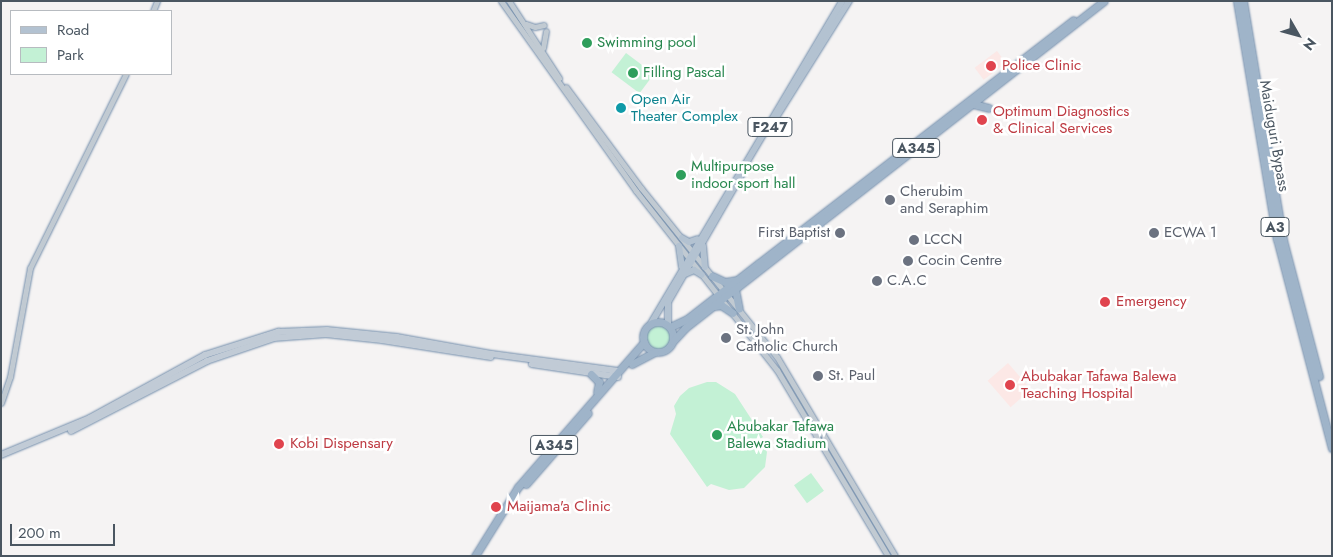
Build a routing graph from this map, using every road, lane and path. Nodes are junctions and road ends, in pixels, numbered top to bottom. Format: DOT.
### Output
graph roads {
  1 [pos="501,1"];
  2 [pos="510,1"];
  3 [pos="842,1"];
  4 [pos="850,1"];
  5 [pos="1097,1"];
  6 [pos="1104,1"];
  7 [pos="1237,1"];
  8 [pos="1243,1"];
  9 [pos="524,23"];
  10 [pos="544,24"];
  11 [pos="546,32"];
  12 [pos="543,50"];
  13 [pos="813,54"];
  14 [pos="125,75"];
  15 [pos="125,75"];
  16 [pos="571,97"];
  17 [pos="972,104"];
  18 [pos="989,108"];
  19 [pos="923,139"];
  20 [pos="638,189"];
  21 [pos="856,190"];
  22 [pos="703,237"];
  23 [pos="682,238"];
  24 [pos="679,246"];
  25 [pos="694,253"];
  26 [pos="690,260"];
  27 [pos="705,267"];
  28 [pos="683,272"];
  29 [pos="702,275"];
  30 [pos="712,276"];
  31 [pos="741,278"];
  32 [pos="736,289"];
  33 [pos="723,295"];
  34 [pos="712,307"];
  35 [pos="736,311"];
  36 [pos="650,324"];
  37 [pos="669,326"];
  38 [pos="673,341"];
  39 [pos="644,342"];
  40 [pos="655,352"];
  41 [pos="591,374"];
  42 [pos="616,375"];
  43 [pos="1,394"];
  44 [pos="595,397"];
  45 [pos="1,403"];
  46 [pos="1332,422"];
  47 [pos="1332,448"];
  48 [pos="1,457"];
  49 [pos="878,536"];
  50 [pos="475,556"];
  51 [pos="480,556"];
  52 [pos="888,556"];
  53 [pos="895,556"];
  1 -- 16 [label="street"];
  2 -- 9 [label="street"];
  3 -- 13 [label="main road, F247"];
  4 -- 13 [label="main road, F247"];
  5 -- 19 [label="highway, A345"];
  6 -- 17 [label="highway, A345"];
  7 -- 47 [label="highway, Maiduguri Bypass / A3"];
  8 -- 46 [label="highway, Maiduguri Bypass / A3"];
  9 -- 10 [label="street"];
  9 -- 12 [label="street"];
  11 -- 12 [label="street"];
  12 -- 16 [label="street"];
  13 -- 22 [label="main road, F247"];
  14 -- 43 [label="street"];
  15 -- 45 [label="street"];
  16 -- 20 [label="street"];
  17 -- 18 [label="highway"];
  17 -- 19 [label="highway, A345"];
  19 -- 21 [label="highway, A345"];
  20 -- 23 [label="street"];
  20 -- 24 [label="street"];
  21 -- 31 [label="highway, A345"];
  21 -- 32 [label="highway, A345"];
  22 -- 23 [label="main road"];
  22 -- 25 [label="main road, F247"];
  22 -- 27 [label="main road"];
  23 -- 25 [label="street"];
  24 -- 26 [label="street"];
  24 -- 28 [label="main road"];
  25 -- 26 [label="main road, F247"];
  25 -- 27 [label="street"];
  26 -- 28 [label="main road, F247"];
  26 -- 29 [label="street"];
  27 -- 30 [label="street"];
  28 -- 29 [label="main road"];
  28 -- 36 [label="main road, F247"];
  28 -- 37 [label="main road, F247"];
  29 -- 33 [label="street"];
  30 -- 31 [label="highway"];
  30 -- 33 [label="street"];
  31 -- 33 [label="highway, A345"];
  32 -- 33 [label="highway, A345"];
  32 -- 35 [label="highway"];
  33 -- 34 [label="highway, A345"];
  33 -- 35 [label="street"];
  33 -- 37 [label="highway, A345"];
  34 -- 35 [label="highway"];
  34 -- 38 [label="highway, A345"];
  35 -- 49 [label="street"];
  36 -- 37 [label="highway"];
  36 -- 39 [label="highway, A345"];
  37 -- 38 [label="highway"];
  38 -- 40 [label="highway, A345"];
  39 -- 40 [label="highway"];
  39 -- 42 [label="highway, A345"];
  40 -- 42 [label="highway, A345"];
  41 -- 42 [label="main road"];
  41 -- 44 [label="highway"];
  41 -- 48 [label="main road"];
  42 -- 44 [label="highway, A345"];
  42 -- 48 [label="main road"];
  42 -- 51 [label="highway, A345"];
  44 -- 50 [label="highway, A345"];
  49 -- 52 [label="street"];
  49 -- 53 [label="street"];
}
